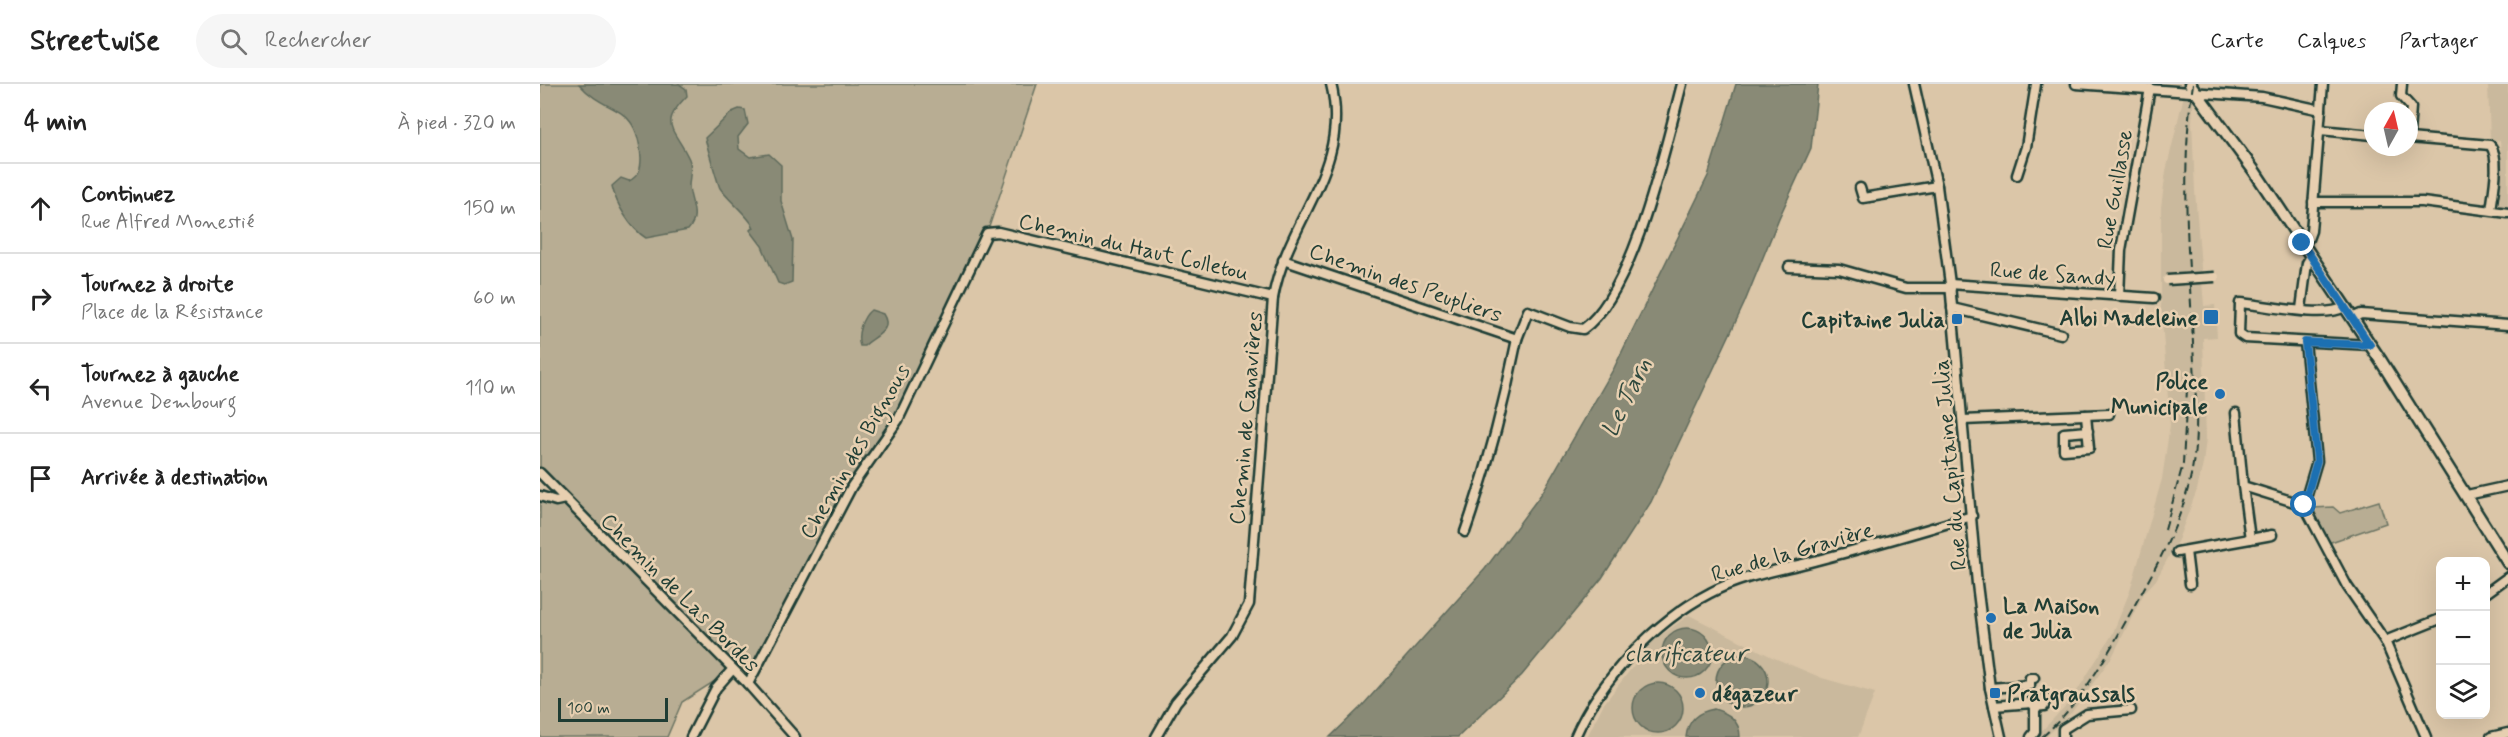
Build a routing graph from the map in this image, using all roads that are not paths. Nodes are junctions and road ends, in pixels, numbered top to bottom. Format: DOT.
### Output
graph roads {
  1 [pos="1331,84"];
  2 [pos="1682,84"];
  3 [pos="1914,84"];
  4 [pos="2036,84"];
  5 [pos="2076,84"];
  6 [pos="2323,84"];
  7 [pos="2402,84"];
  8 [pos="2150,88"];
  9 [pos="2193,88"];
  10 [pos="2406,102"];
  11 [pos="2321,110"];
  12 [pos="2320,130"];
  13 [pos="2364,134"];
  14 [pos="2418,139"];
  15 [pos="2017,175"];
  16 [pos="1937,186"];
  17 [pos="1860,188"];
  18 [pos="2313,202"];
  19 [pos="2490,210"];
  20 [pos="2508,213"];
  21 [pos="987,233"];
  22 [pos="2302,243"];
  23 [pos="2311,256"];
  24 [pos="1283,260"];
  25 [pos="1789,267"];
  26 [pos="2215,277"];
  27 [pos="2157,280"];
  28 [pos="1950,286"];
  29 [pos="2119,296"];
  30 [pos="1273,298"];
  31 [pos="2154,298"];
  32 [pos="2344,307"];
  33 [pos="1952,308"];
  34 [pos="2301,309"];
  35 [pos="2352,318"];
  36 [pos="2508,325"];
  37 [pos="2061,334"];
  38 [pos="1517,339"];
  39 [pos="2305,342"];
  40 [pos="2370,345"];
  41 [pos="2236,413"];
  42 [pos="2109,414"];
  43 [pos="2086,415"];
  44 [pos="1963,420"];
  45 [pos="2088,431"];
  46 [pos="540,473"];
  47 [pos="2243,486"];
  48 [pos="2508,486"];
  49 [pos="2467,495"];
  50 [pos="540,496"];
  51 [pos="565,499"];
  52 [pos="2304,505"];
  53 [pos="1972,516"];
  54 [pos="1465,532"];
  55 [pos="2272,535"];
  56 [pos="2250,539"];
  57 [pos="2508,563"];
  58 [pos="2508,577"];
  59 [pos="2190,584"];
  60 [pos="2490,589"];
  61 [pos="2436,621"];
  62 [pos="2385,641"];
  63 [pos="732,670"];
  64 [pos="2034,678"];
  65 [pos="748,684"];
  66 [pos="1990,688"];
  67 [pos="2045,697"];
  68 [pos="1994,706"];
  69 [pos="2035,707"];
  70 [pos="2131,710"];
  71 [pos="2508,733"];
  72 [pos="691,737"];
  73 [pos="795,737"];
  74 [pos="1156,737"];
  75 [pos="1575,737"];
  76 [pos="2001,737"];
  77 [pos="2031,737"];
  78 [pos="2064,737"];
  79 [pos="2426,737"];
  80 [pos="2492,737"];
  1 -- 24 [label="street, Chemin de Canavières"];
  2 -- 38 [label="street, Chemin des Peupliers"];
  3 -- 16 [label="street, Rue du Capitaine Julia"];
  4 -- 15 [label="street"];
  5 -- 8 [label="street"];
  6 -- 11 [label="street"];
  7 -- 10 [label="street"];
  8 -- 9 [label="street"];
  8 -- 29 [label="street, Rue Guillasse"];
  9 -- 11 [label="street"];
  9 -- 22 [label="main road"];
  11 -- 12 [label="street"];
  12 -- 13 [label="street"];
  12 -- 18 [label="street"];
  14 -- 19 [label="street"];
  16 -- 17 [label="street"];
  16 -- 28 [label="street, Rue du Capitaine Julia"];
  18 -- 19 [label="street"];
  18 -- 22 [label="street"];
  19 -- 20 [label="street"];
  21 -- 30 [label="street, Chemin du Haut Colletou"];
  21 -- 65 [label="street, Chemin des Bignous"];
  22 -- 23 [label="main road"];
  23 -- 32 [label="main road"];
  23 -- 34 [label="street"];
  24 -- 30 [label="street, Chemin de Canavières"];
  24 -- 38 [label="street, Chemin des Peupliers"];
  25 -- 28 [label="street, Rue de Sandy"];
  26 -- 27 [label="street, bridge"];
  28 -- 29 [label="street, Rue de Sandy"];
  28 -- 33 [label="street, Rue du Capitaine Julia"];
  29 -- 31 [label="street, Rue de Sandy"];
  30 -- 74 [label="street, Chemin de Canavières"];
  32 -- 34 [label="street"];
  32 -- 35 [label="main road"];
  33 -- 37 [label="street"];
  33 -- 44 [label="street, Rue du Capitaine Julia"];
  34 -- 39 [label="street"];
  35 -- 36 [label="street"];
  35 -- 40 [label="main road"];
  38 -- 54 [label="street, Chemin des Peupliers"];
  39 -- 40 [label="street"];
  39 -- 52 [label="street"];
  40 -- 49 [label="main road"];
  41 -- 47 [label="street"];
  42 -- 43 [label="street"];
  43 -- 44 [label="street"];
  43 -- 45 [label="street"];
  44 -- 53 [label="street, Rue du Capitaine Julia"];
  46 -- 51 [label="street, Chemin de Las Bordes"];
  47 -- 52 [label="street"];
  47 -- 56 [label="street"];
  48 -- 49 [label="street"];
  49 -- 57 [label="main road"];
  50 -- 51 [label="street"];
  51 -- 63 [label="street, Chemin de Las Bordes"];
  52 -- 62 [label="street"];
  53 -- 66 [label="street, Rue du Capitaine Julia"];
  53 -- 75 [label="street, Rue de la Gravière"];
  55 -- 56 [label="street"];
  56 -- 59 [label="street"];
  58 -- 60 [label="street"];
  61 -- 62 [label="street"];
  62 -- 79 [label="street"];
  63 -- 65 [label="street, Chemin de Las Bordes"];
  63 -- 72 [label="street"];
  64 -- 66 [label="street"];
  65 -- 73 [label="street, Chemin de Las Bordes"];
  66 -- 68 [label="street, Rue du Capitaine Julia"];
  67 -- 69 [label="street"];
  68 -- 69 [label="street"];
  68 -- 76 [label="street, Rue du Capitaine Julia"];
  69 -- 77 [label="street"];
  70 -- 78 [label="street"];
  71 -- 80 [label="street"];
}
